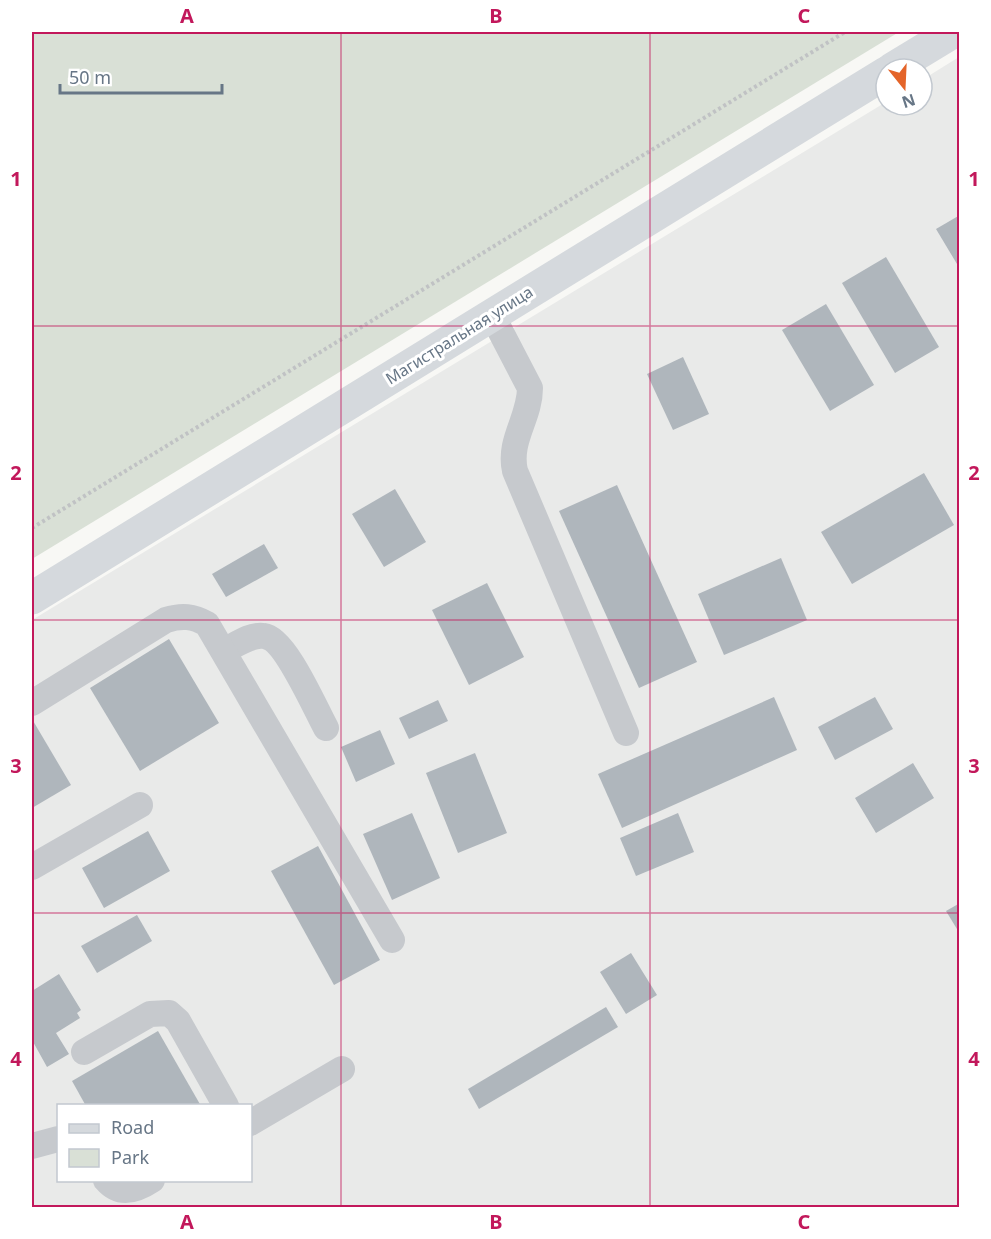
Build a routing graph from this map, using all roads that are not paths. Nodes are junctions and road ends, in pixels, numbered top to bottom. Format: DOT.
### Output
graph roads {
  1 [pos="953,32"];
  2 [pos="912,57"];
  3 [pos="874,80"];
  4 [pos="492,315"];
  5 [pos="32,597"];
  6 [pos="224,651"];
  7 [pos="32,703"];
  8 [pos="326,728"];
  9 [pos="626,733"];
  10 [pos="140,805"];
  11 [pos="32,867"];
  12 [pos="392,940"];
  13 [pos="84,1052"];
  14 [pos="342,1069"];
  15 [pos="225,1104"];
  16 [pos="252,1122"];
  17 [pos="57,1139"];
  18 [pos="32,1146"];
  19 [pos="109,1182"];
  20 [pos="147,1182"];
  1 -- 2 [label="main road"];
  3 -- 4 [label="main road, Магистральная улица"];
  4 -- 5 [label="main road, Магистральная улица"];
  4 -- 9 [label="lane"];
  6 -- 7 [label="lane"];
  6 -- 8 [label="lane"];
  6 -- 12 [label="lane"];
  10 -- 11 [label="lane"];
  13 -- 15 [label="lane"];
  14 -- 16 [label="lane"];
  17 -- 18 [label="lane"];
  19 -- 20 [label="lane"];
}
